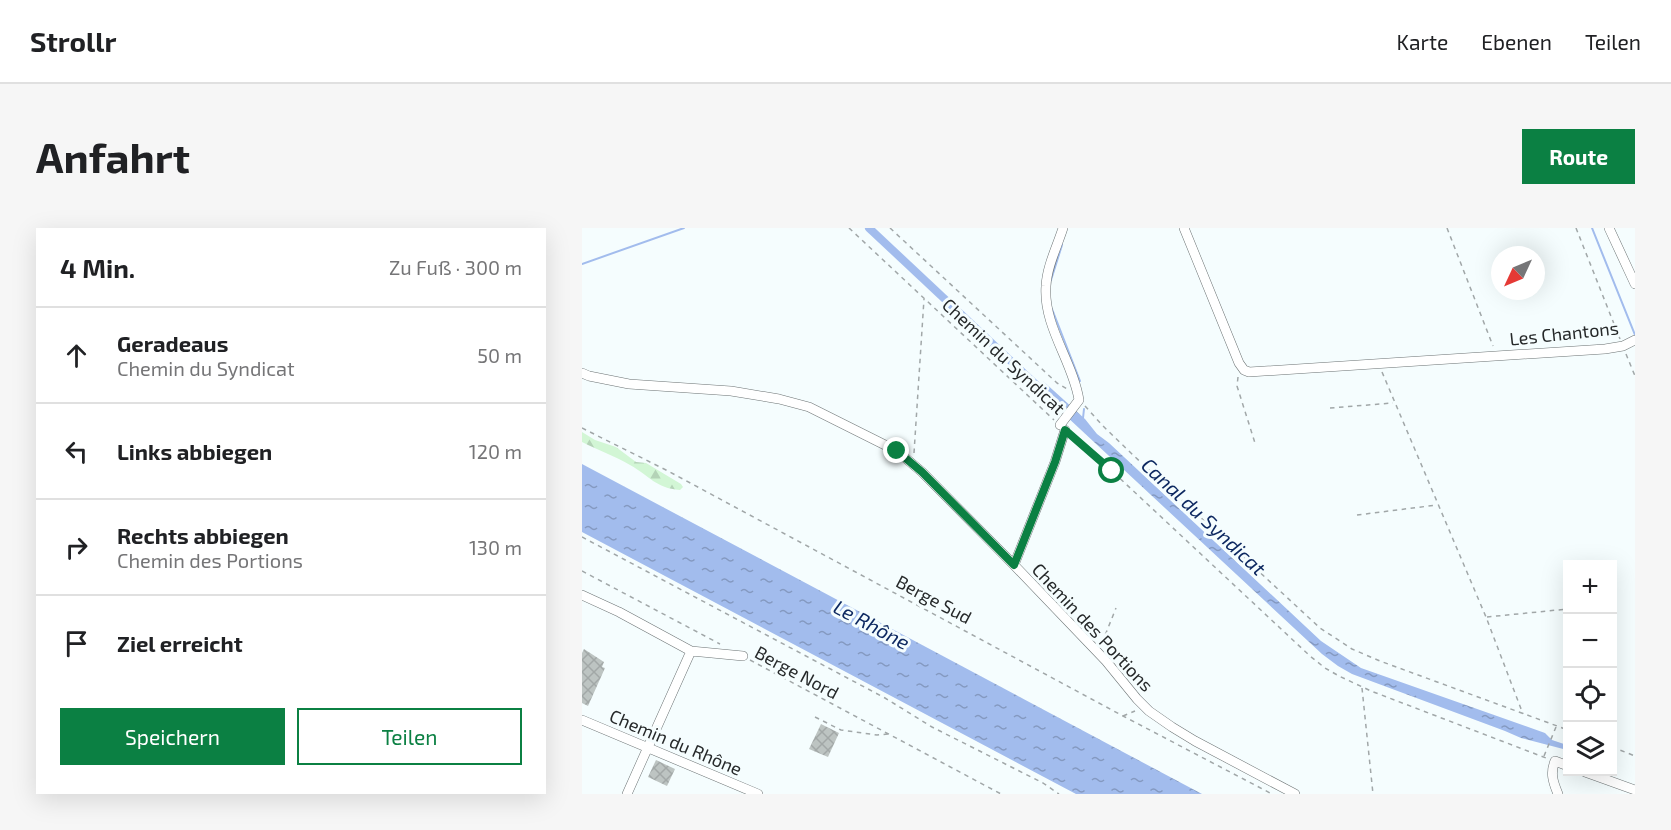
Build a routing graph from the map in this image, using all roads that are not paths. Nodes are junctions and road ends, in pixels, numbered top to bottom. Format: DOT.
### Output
graph roads {
  1 [pos="1063,228"];
  2 [pos="1184,228"];
  3 [pos="1609,228"];
  4 [pos="1635,284"];
  5 [pos="1635,340"];
  6 [pos="582,373"];
  7 [pos="1014,565"];
  8 [pos="582,595"];
  9 [pos="692,651"];
  10 [pos="743,656"];
  11 [pos="582,720"];
  12 [pos="648,748"];
  13 [pos="1563,764"];
  14 [pos="1598,776"];
  15 [pos="1635,790"];
  16 [pos="627,794"];
  17 [pos="758,794"];
  18 [pos="1295,794"];
  19 [pos="1558,794"];
  1 -- 7 [label="street"];
  2 -- 5 [label="street, Les Chantons"];
  3 -- 4 [label="street"];
  6 -- 7 [label="street, Chemin des Portions"];
  7 -- 18 [label="street, Chemin des Portions"];
  8 -- 9 [label="street"];
  9 -- 10 [label="street"];
  9 -- 12 [label="street"];
  11 -- 12 [label="street, Chemin du Rhône"];
  12 -- 16 [label="street"];
  12 -- 17 [label="street, Chemin du Rhône"];
  13 -- 19 [label="street"];
  14 -- 15 [label="street"];
}
